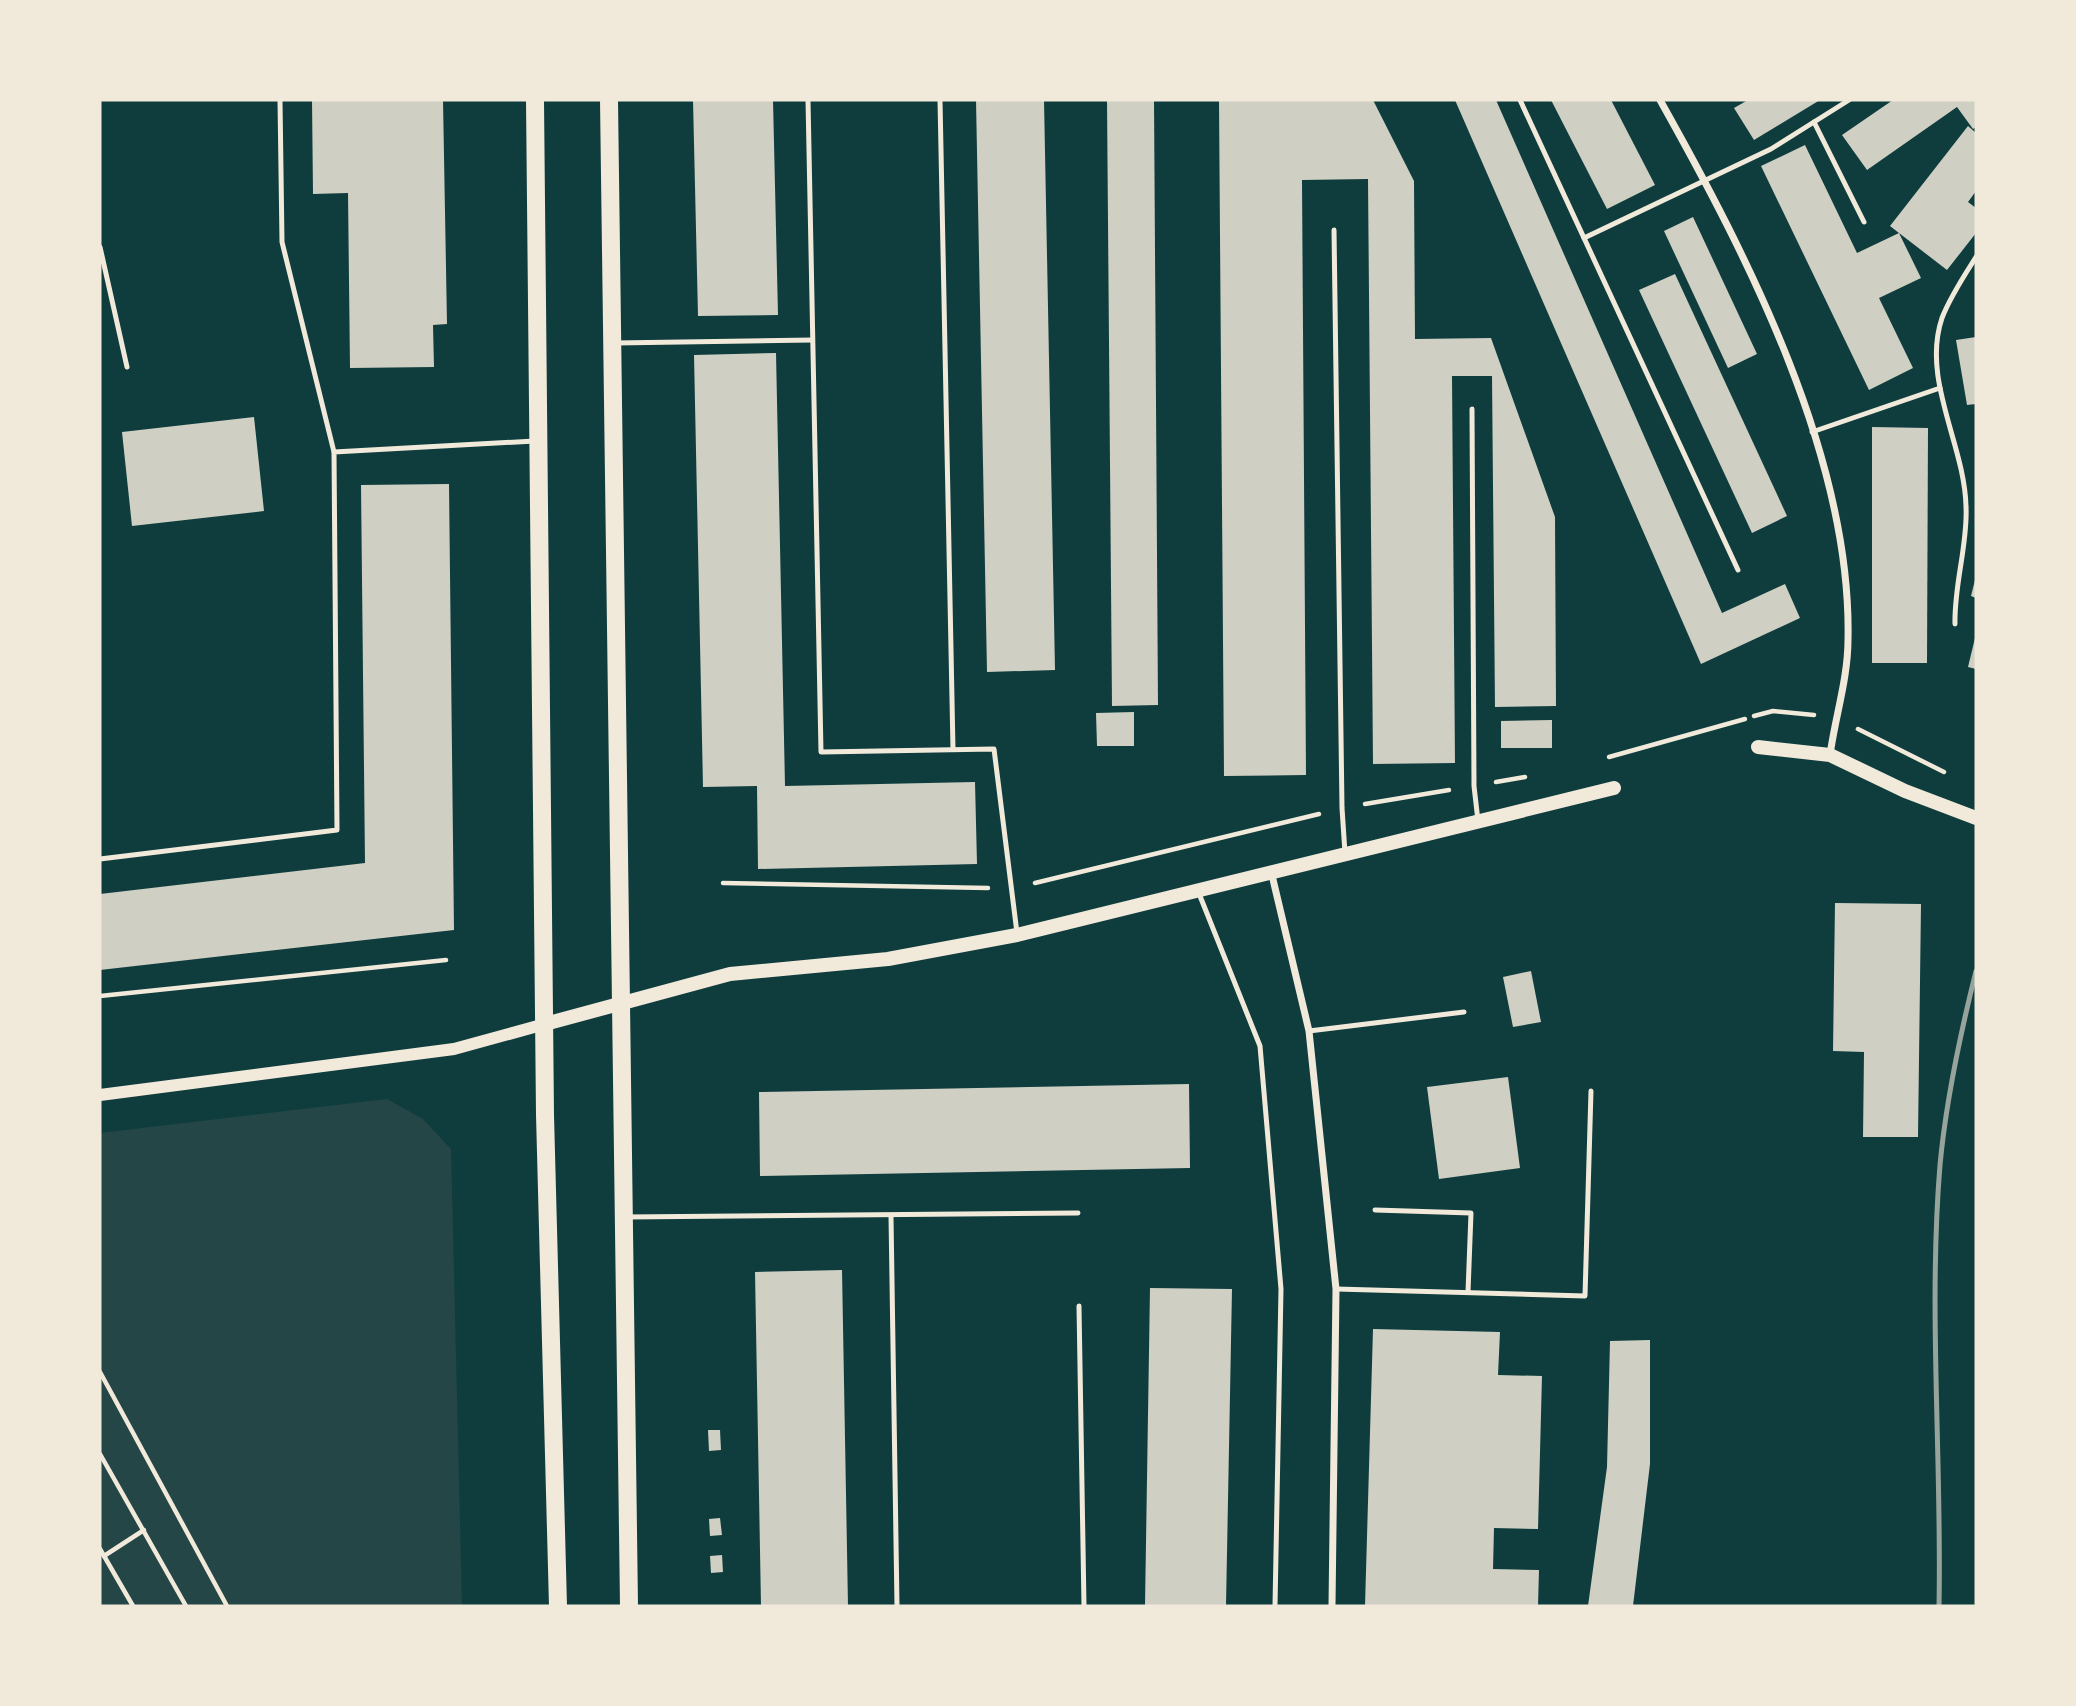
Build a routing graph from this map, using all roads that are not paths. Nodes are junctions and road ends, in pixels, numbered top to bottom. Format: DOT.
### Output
graph roads {
  1 [pos="280,100"];
  2 [pos="536,100"];
  3 [pos="609,100"];
  4 [pos="808,100"];
  5 [pos="940,100"];
  6 [pos="1520,100"];
  7 [pos="1660,100"];
  8 [pos="1849,100"];
  9 [pos="1814,122"];
  10 [pos="1706,182"];
  11 [pos="1864,222"];
  12 [pos="1334,230"];
  13 [pos="1584,238"];
  14 [pos="100,247"];
  15 [pos="1976,257"];
  16 [pos="812,340"];
  17 [pos="611,343"];
  18 [pos="127,367"];
  19 [pos="1940,388"];
  20 [pos="1472,409"];
  21 [pos="1812,432"];
  22 [pos="541,440"];
  23 [pos="334,452"];
  24 [pos="1738,570"];
  25 [pos="1955,624"];
  26 [pos="1758,747"];
  27 [pos="953,749"];
  28 [pos="1830,755"];
  29 [pos="1614,788"];
  30 [pos="1976,818"];
  31 [pos="1478,821"];
  32 [pos="1345,854"];
  33 [pos="100,859"];
  34 [pos="1270,871"];
  35 [pos="1198,891"];
  36 [pos="1017,935"];
  37 [pos="620,1003"];
  38 [pos="1464,1012"];
  39 [pos="545,1024"];
  40 [pos="1309,1031"];
  41 [pos="1591,1091"];
  42 [pos="100,1095"];
  43 [pos="1375,1210"];
  44 [pos="1078,1213"];
  45 [pos="891,1216"];
  46 [pos="622,1217"];
  47 [pos="1336,1289"];
  48 [pos="1468,1292"];
  49 [pos="1079,1306"];
  50 [pos="558,1606"];
  51 [pos="629,1606"];
  52 [pos="897,1606"];
  53 [pos="1084,1606"];
  54 [pos="1275,1606"];
  55 [pos="1332,1606"];
  1 -- 23 [label="lane"];
  2 -- 22 [label="main road"];
  3 -- 17 [label="main road"];
  4 -- 16 [label="lane"];
  5 -- 27 [label="lane"];
  6 -- 13 [label="lane"];
  7 -- 10 [label="street"];
  8 -- 9 [label="lane"];
  9 -- 10 [label="lane"];
  9 -- 11 [label="lane"];
  10 -- 13 [label="lane"];
  10 -- 21 [label="street"];
  12 -- 32 [label="lane"];
  13 -- 24 [label="lane"];
  14 -- 18 [label="lane"];
  15 -- 19 [label="lane"];
  16 -- 17 [label="lane"];
  16 -- 27 [label="lane"];
  17 -- 37 [label="main road"];
  19 -- 21 [label="lane"];
  19 -- 25 [label="lane"];
  20 -- 31 [label="lane"];
  21 -- 28 [label="street"];
  22 -- 23 [label="lane"];
  22 -- 39 [label="main road"];
  23 -- 33 [label="lane"];
  26 -- 28 [label="main road"];
  27 -- 36 [label="lane"];
  28 -- 30 [label="main road"];
  29 -- 31 [label="main road"];
  31 -- 32 [label="main road"];
  32 -- 34 [label="main road"];
  34 -- 35 [label="main road"];
  34 -- 40 [label="street"];
  35 -- 36 [label="main road"];
  35 -- 54 [label="lane"];
  36 -- 37 [label="main road"];
  37 -- 39 [label="main road"];
  37 -- 46 [label="main road"];
  38 -- 40 [label="lane"];
  39 -- 42 [label="street"];
  39 -- 50 [label="main road"];
  40 -- 47 [label="street"];
  41 -- 48 [label="lane"];
  43 -- 48 [label="lane"];
  44 -- 45 [label="lane"];
  45 -- 46 [label="lane"];
  45 -- 52 [label="lane"];
  46 -- 51 [label="main road"];
  47 -- 48 [label="lane"];
  47 -- 55 [label="street"];
  49 -- 53 [label="lane"];
}
